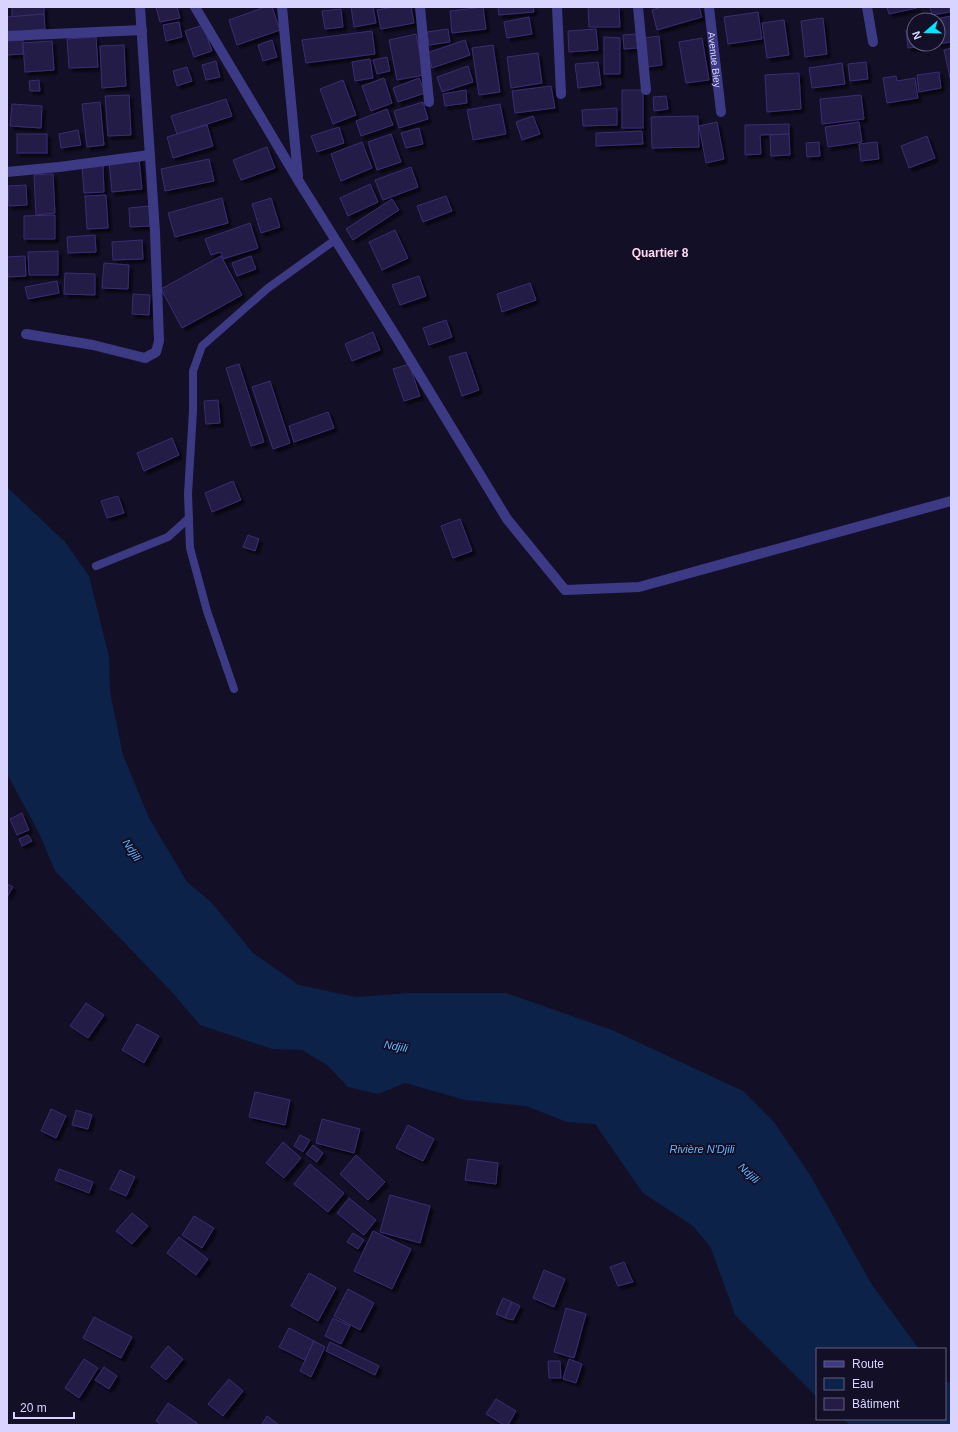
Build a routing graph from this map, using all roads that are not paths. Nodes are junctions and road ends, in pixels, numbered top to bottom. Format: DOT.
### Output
graph roads {
  1 [pos="140,7"];
  2 [pos="195,7"];
  3 [pos="282,7"];
  4 [pos="420,7"];
  5 [pos="557,7"];
  6 [pos="638,7"];
  7 [pos="709,7"];
  8 [pos="867,7"];
  9 [pos="142,30"];
  10 [pos="7,36"];
  11 [pos="873,42"];
  12 [pos="646,90"];
  13 [pos="561,94"];
  14 [pos="429,102"];
  15 [pos="721,112"];
  16 [pos="150,155"];
  17 [pos="7,172"];
  18 [pos="298,180"];
  19 [pos="335,240"];
  20 [pos="26,334"];
  21 [pos="951,501"];
  22 [pos="189,518"];
  23 [pos="96,566"];
  24 [pos="234,689"];
  1 -- 9 [label="street"];
  2 -- 18 [label="street"];
  3 -- 18 [label="street"];
  4 -- 14 [label="street"];
  5 -- 13 [label="street"];
  6 -- 12 [label="street"];
  7 -- 15 [label="street, Avenue Biey"];
  8 -- 11 [label="street"];
  9 -- 10 [label="street"];
  9 -- 16 [label="street"];
  16 -- 17 [label="street"];
  16 -- 20 [label="street"];
  18 -- 19 [label="street"];
  19 -- 21 [label="street"];
  19 -- 22 [label="lane"];
  22 -- 23 [label="lane"];
  22 -- 24 [label="lane"];
}
